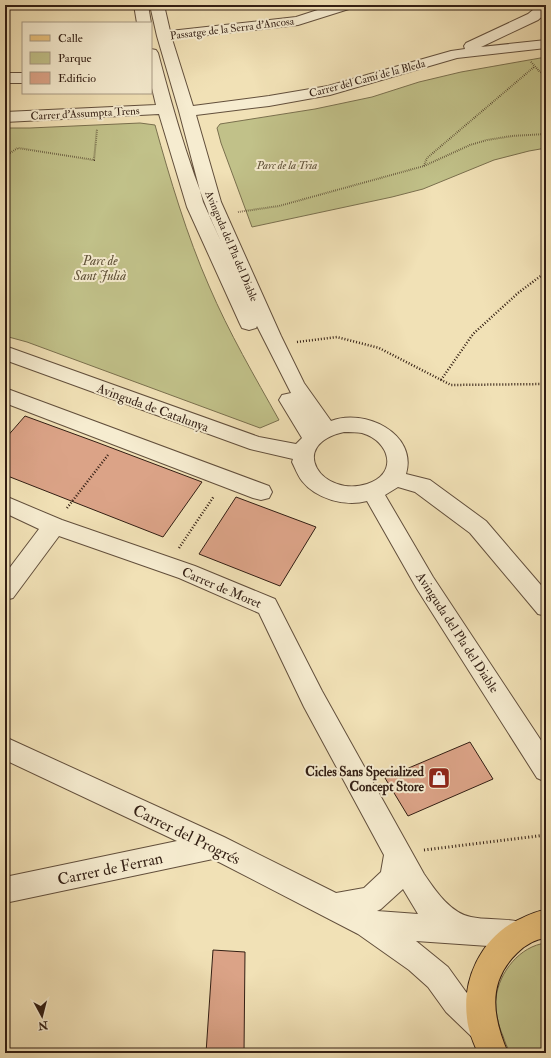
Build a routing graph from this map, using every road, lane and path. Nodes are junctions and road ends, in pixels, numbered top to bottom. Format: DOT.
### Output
graph roads {
  1 [pos="141,5"];
  2 [pos="157,5"];
  3 [pos="347,5"];
  4 [pos="544,14"];
  5 [pos="144,22"];
  6 [pos="164,36"];
  7 [pos="546,44"];
  8 [pos="456,54"];
  9 [pos="529,59"];
  10 [pos="534,68"];
  11 [pos="153,70"];
  12 [pos="546,74"];
  13 [pos="5,78"];
  14 [pos="22,78"];
  15 [pos="165,109"];
  16 [pos="187,111"];
  17 [pos="99,112"];
  18 [pos="5,117"];
  19 [pos="546,134"];
  20 [pos="5,156"];
  21 [pos="424,166"];
  22 [pos="234,212"];
  23 [pos="546,275"];
  24 [pos="296,343"];
  25 [pos="5,353"];
  26 [pos="441,380"];
  27 [pos="546,384"];
  28 [pos="5,395"];
  29 [pos="120,438"];
  30 [pos="313,440"];
  31 [pos="393,478"];
  32 [pos="226,479"];
  33 [pos="261,492"];
  34 [pos="373,492"];
  35 [pos="5,504"];
  36 [pos="54,526"];
  37 [pos="168,565"];
  38 [pos="5,591"];
  39 [pos="546,607"];
  40 [pos="5,748"];
  41 [pos="546,770"];
  42 [pos="546,835"];
  43 [pos="215,846"];
  44 [pos="398,854"];
  45 [pos="5,890"];
  46 [pos="335,908"];
  47 [pos="545,922"];
  48 [pos="368,924"];
  49 [pos="470,932"];
  50 [pos="517,934"];
  51 [pos="486,1044"];
  1 -- 5 [label="street"];
  2 -- 6 [label="street, Avinguda del Pla del Diable"];
  3 -- 6 [label="street, Passatge de la Serra d'Ancosa"];
  4 -- 8 [label="street"];
  6 -- 16 [label="street, Avinguda del Pla del Diable"];
  7 -- 8 [label="street, Carrer del Camí de la Bleda"];
  8 -- 16 [label="street, Carrer del Camí de la Bleda"];
  9 -- 10 [label="path"];
  10 -- 12 [label="path"];
  10 -- 21 [label="path"];
  11 -- 15 [label="street, Avinguda del Pla del Diable"];
  13 -- 14 [label="street"];
  15 -- 17 [label="street, Carrer d'Assumpta Trens"];
  15 -- 30 [label="street, Avinguda del Pla del Diable"];
  16 -- 30 [label="street, Avinguda del Pla del Diable"];
  17 -- 18 [label="street, Carrer d'Assumpta Trens"];
  17 -- 20 [label="path"];
  19 -- 21 [label="path"];
  21 -- 22 [label="path"];
  23 -- 26 [label="path"];
  24 -- 26 [label="path"];
  25 -- 30 [label="street, Avinguda de Catalunya"];
  26 -- 27 [label="path"];
  28 -- 29 [label="street"];
  29 -- 32 [label="street"];
  29 -- 36 [label="path"];
  30 -- 31 [label="street"];
  30 -- 34 [label="street"];
  31 -- 34 [label="street"];
  31 -- 39 [label="street"];
  32 -- 33 [label="street"];
  32 -- 37 [label="path"];
  34 -- 41 [label="street, Avinguda del Pla del Diable"];
  35 -- 36 [label="street, Carrer de Moret"];
  36 -- 37 [label="street, Carrer de Moret"];
  36 -- 38 [label="street"];
  37 -- 44 [label="street, Carrer de Moret"];
  40 -- 43 [label="street, Carrer del Progrés"];
  42 -- 44 [label="path"];
  43 -- 45 [label="street, Carrer de Ferran"];
  43 -- 46 [label="street, Carrer del Progrés"];
  44 -- 46 [label="street"];
  44 -- 49 [label="street, Carrer de Moret"];
  46 -- 48 [label="street, Carrer del Progrés"];
  47 -- 50 [label="main road"];
  48 -- 49 [label="street, Carrer del Progrés"];
  48 -- 51 [label="street, Carrer del Progrés"];
  49 -- 50 [label="street, Carrer del Progrés"];
  50 -- 51 [label="main road"];
}
